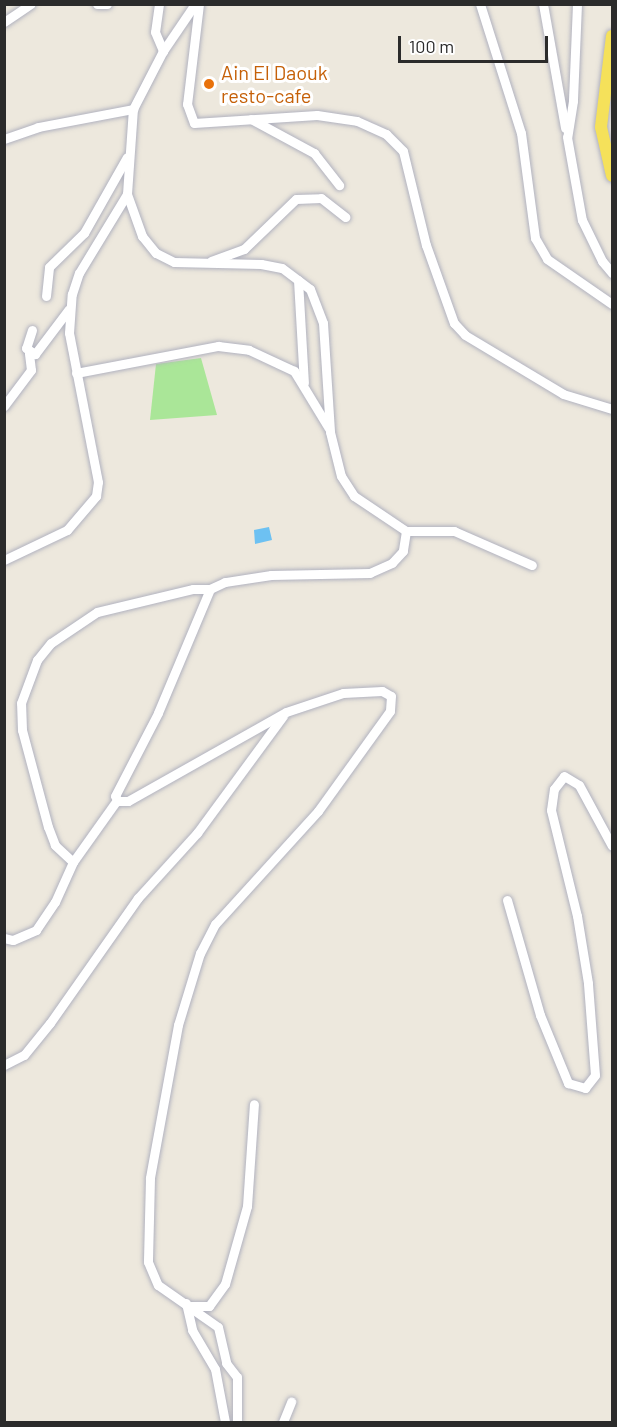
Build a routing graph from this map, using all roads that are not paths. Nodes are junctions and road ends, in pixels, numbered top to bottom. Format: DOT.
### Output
graph roads {
  1 [pos="31,4"];
  2 [pos="97,4"];
  3 [pos="107,4"];
  4 [pos="159,4"];
  5 [pos="197,4"];
  6 [pos="480,4"];
  7 [pos="543,4"];
  8 [pos="577,4"];
  9 [pos="4,22"];
  10 [pos="612,36"];
  11 [pos="163,51"];
  12 [pos="133,109"];
  13 [pos="251,119"];
  14 [pos="567,137"];
  15 [pos="4,139"];
  16 [pos="129,153"];
  17 [pos="612,176"];
  18 [pos="339,185"];
  19 [pos="127,194"];
  20 [pos="345,217"];
  21 [pos="206,263"];
  22 [pos="612,273"];
  23 [pos="298,280"];
  24 [pos="46,296"];
  25 [pos="612,304"];
  26 [pos="70,307"];
  27 [pos="32,330"];
  28 [pos="29,353"];
  29 [pos="76,373"];
  30 [pos="304,383"];
  31 [pos="4,406"];
  32 [pos="612,409"];
  33 [pos="330,432"];
  34 [pos="406,531"];
  35 [pos="4,560"];
  36 [pos="532,565"];
  37 [pos="210,589"];
  38 [pos="286,712"];
  39 [pos="117,801"];
  40 [pos="612,846"];
  41 [pos="73,862"];
  42 [pos="507,900"];
  43 [pos="4,938"];
  44 [pos="4,1065"];
  45 [pos="255,1104"];
  46 [pos="189,1304"];
  47 [pos="291,1401"];
  48 [pos="225,1422"];
  49 [pos="237,1422"];
  50 [pos="283,1422"];
  1 -- 9 [label="street"];
  2 -- 3 [label="street"];
  4 -- 11 [label="street"];
  5 -- 11 [label="street"];
  5 -- 13 [label="street"];
  6 -- 25 [label="street"];
  7 -- 14 [label="street"];
  8 -- 14 [label="street"];
  10 -- 17 [label="main road"];
  11 -- 12 [label="street"];
  12 -- 15 [label="street"];
  12 -- 16 [label="street"];
  13 -- 18 [label="street"];
  13 -- 32 [label="street"];
  14 -- 22 [label="street"];
  16 -- 19 [label="street"];
  16 -- 24 [label="street"];
  19 -- 21 [label="street"];
  19 -- 26 [label="street"];
  20 -- 21 [label="street"];
  21 -- 23 [label="street"];
  23 -- 30 [label="street"];
  23 -- 33 [label="street"];
  26 -- 28 [label="street"];
  26 -- 29 [label="street"];
  27 -- 28 [label="street"];
  28 -- 31 [label="street"];
  29 -- 30 [label="street"];
  29 -- 35 [label="street"];
  30 -- 33 [label="street"];
  33 -- 34 [label="street"];
  34 -- 36 [label="street"];
  34 -- 37 [label="street"];
  37 -- 39 [label="street"];
  37 -- 41 [label="street"];
  38 -- 39 [label="street"];
  38 -- 44 [label="street"];
  38 -- 46 [label="street"];
  39 -- 41 [label="street"];
  40 -- 42 [label="street"];
  41 -- 43 [label="street"];
  45 -- 46 [label="street"];
  46 -- 48 [label="street"];
  46 -- 49 [label="street"];
  47 -- 50 [label="street"];
}
